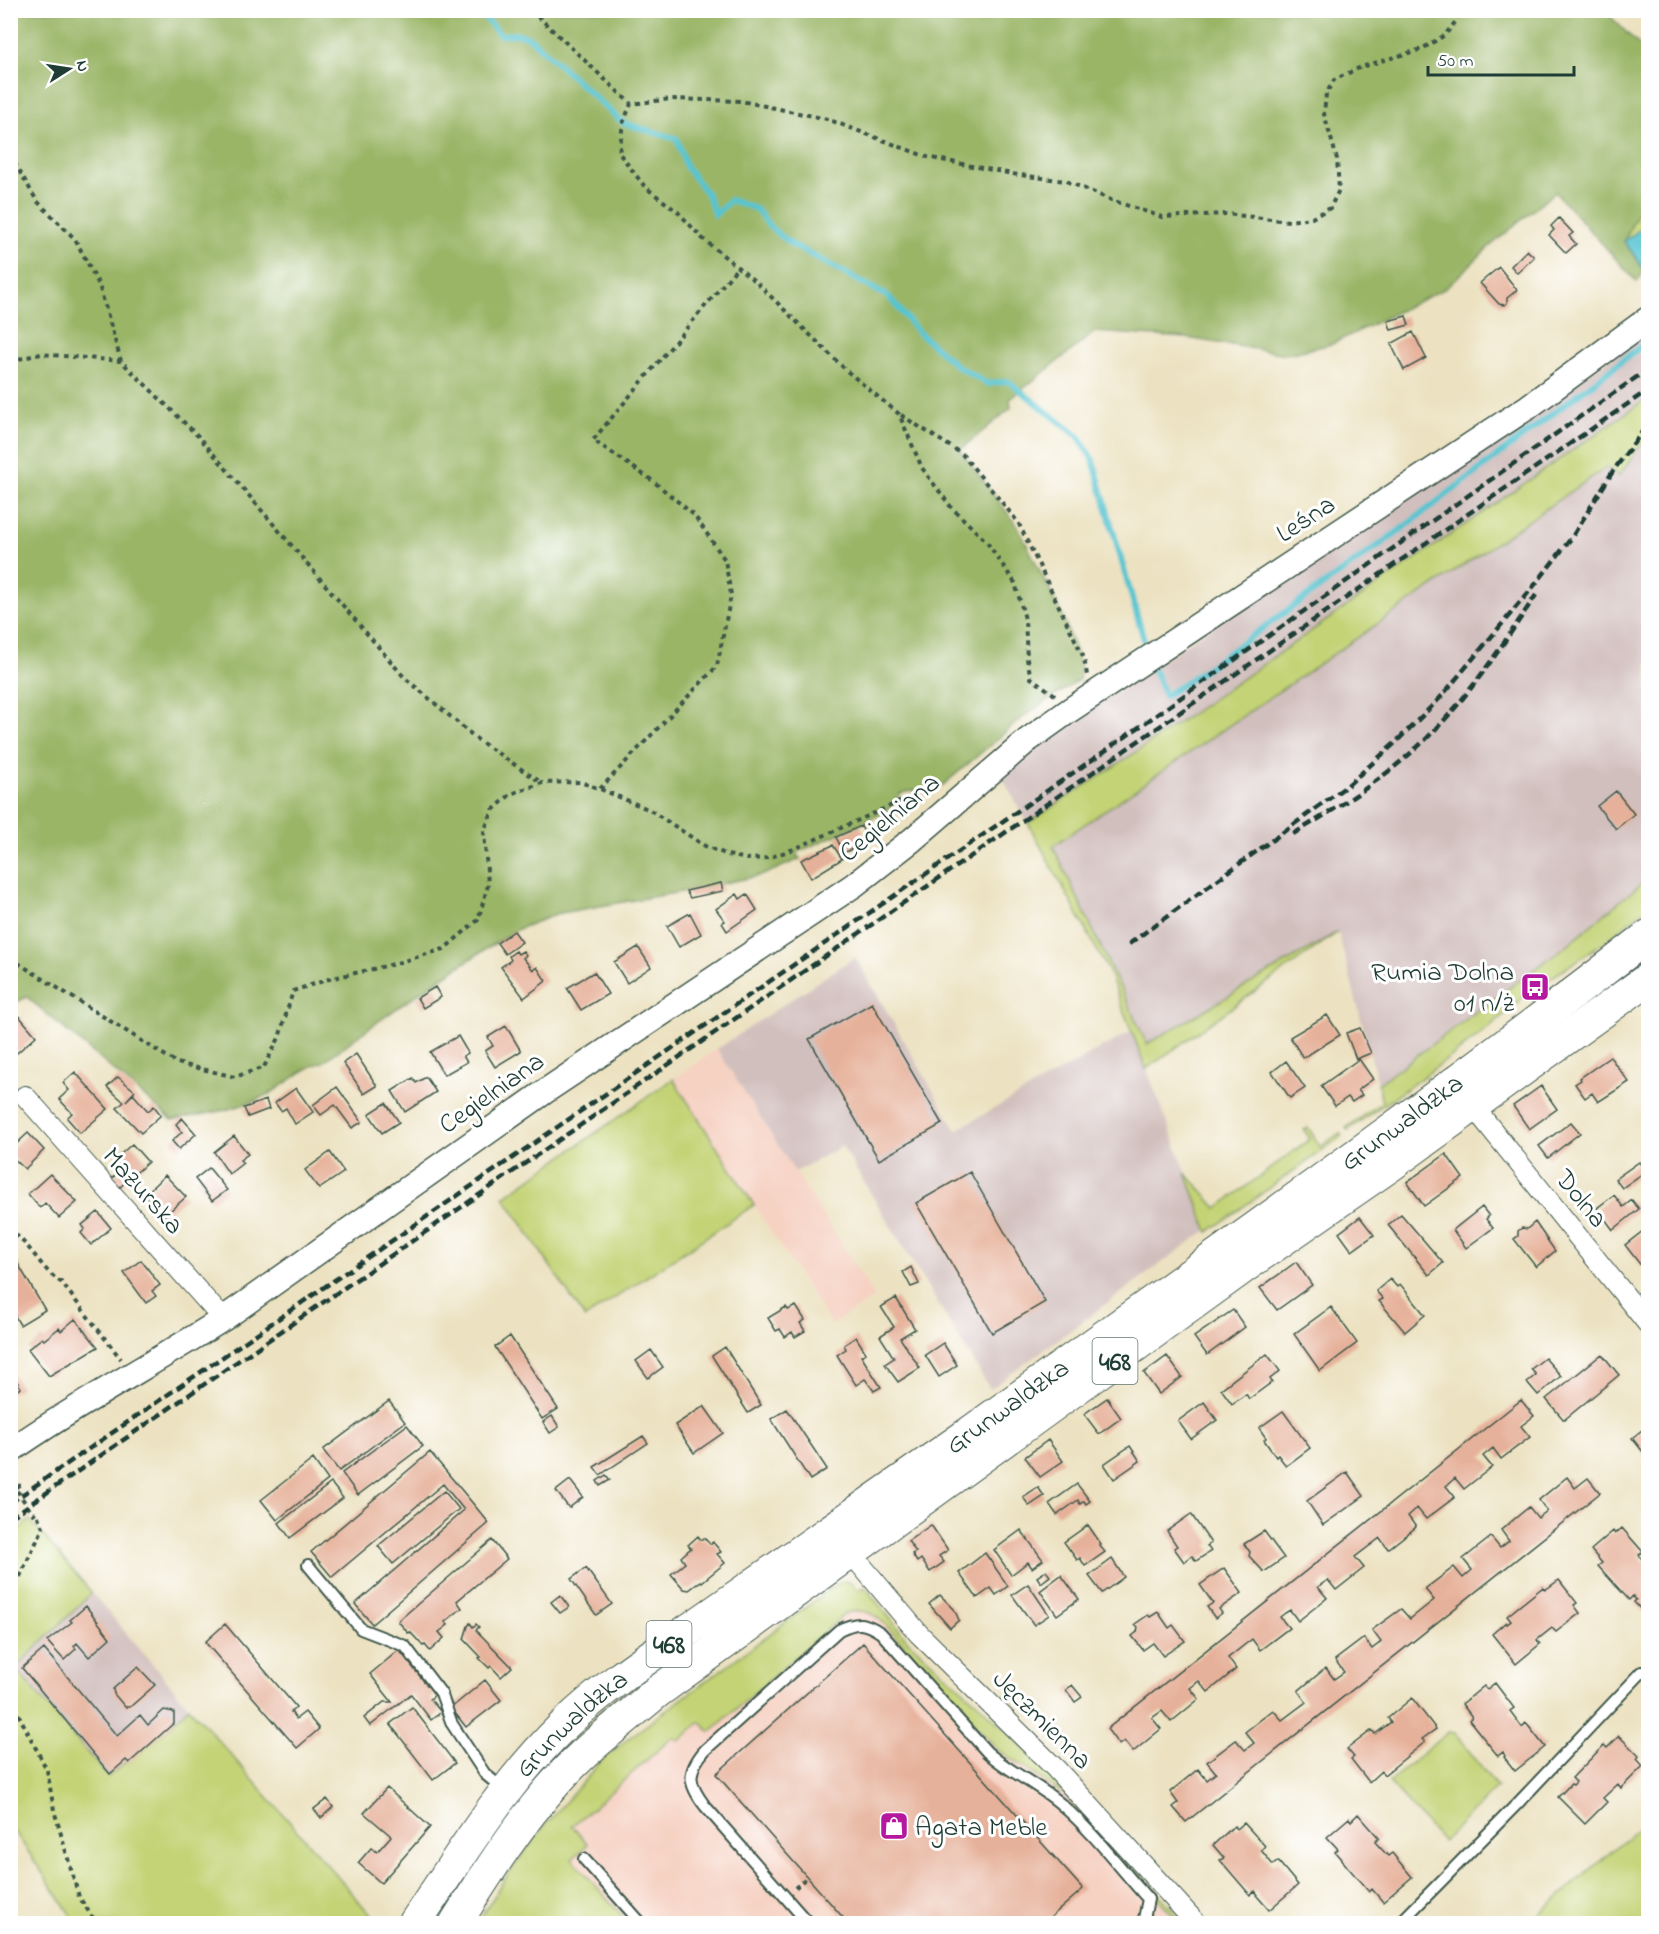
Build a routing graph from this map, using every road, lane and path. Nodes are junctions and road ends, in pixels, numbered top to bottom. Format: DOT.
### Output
graph roads {
  1 [pos="531,10"];
  2 [pos="1460,10"];
  3 [pos="631,105"];
  4 [pos="10,155"];
  5 [pos="737,268"];
  6 [pos="1648,319"];
  7 [pos="10,361"];
  8 [pos="121,361"];
  9 [pos="899,414"];
  10 [pos="1088,681"];
  11 [pos="1062,699"];
  12 [pos="996,766"];
  13 [pos="542,783"];
  14 [pos="600,789"];
  15 [pos="908,798"];
  16 [pos="1648,936"];
  17 [pos="10,958"];
  18 [pos="1648,979"];
  19 [pos="25,1096"];
  20 [pos="1473,1106"];
  21 [pos="10,1227"];
  22 [pos="223,1319"];
  23 [pos="1648,1324"];
  24 [pos="125,1365"];
  25 [pos="16,1459"];
  26 [pos="850,1552"];
  27 [pos="308,1565"];
  28 [pos="10,1602"];
  29 [pos="1642,1672"];
  30 [pos="10,1698"];
  31 [pos="506,1792"];
  32 [pos="585,1859"];
  33 [pos="97,1923"];
  34 [pos="414,1923"];
  35 [pos="455,1923"];
  36 [pos="642,1923"];
  37 [pos="809,1923"];
  38 [pos="1143,1923"];
  39 [pos="1197,1923"];
  40 [pos="1399,1923"];
  1 -- 3 [label="path"];
  2 -- 3 [label="path"];
  3 -- 5 [label="path"];
  4 -- 8 [label="path"];
  5 -- 9 [label="path"];
  5 -- 14 [label="path"];
  6 -- 12 [label="street, Leśna"];
  7 -- 8 [label="path"];
  8 -- 13 [label="path"];
  9 -- 10 [label="path"];
  9 -- 11 [label="path"];
  12 -- 22 [label="street, Cegielniana"];
  13 -- 14 [label="path"];
  13 -- 17 [label="path"];
  14 -- 15 [label="path"];
  16 -- 31 [label="main road, Grunwaldzka / 468"];
  18 -- 20 [label="main road, Grunwaldzka / 468"];
  19 -- 22 [label="street, Mazurska"];
  20 -- 23 [label="street, Dolna"];
  20 -- 26 [label="main road, Grunwaldzka / 468"];
  21 -- 24 [label="path"];
  22 -- 25 [label="street, Cegielniana"];
  25 -- 28 [label="path"];
  26 -- 35 [label="main road, Grunwaldzka / 468"];
  26 -- 39 [label="street, Jęczmienna"];
  27 -- 31 [label="lane"];
  29 -- 40 [label="lane"];
  30 -- 33 [label="path"];
  31 -- 34 [label="main road, Grunwaldzka / 468"];
  32 -- 36 [label="lane"];
  37 -- 38 [label="lane"];
}
